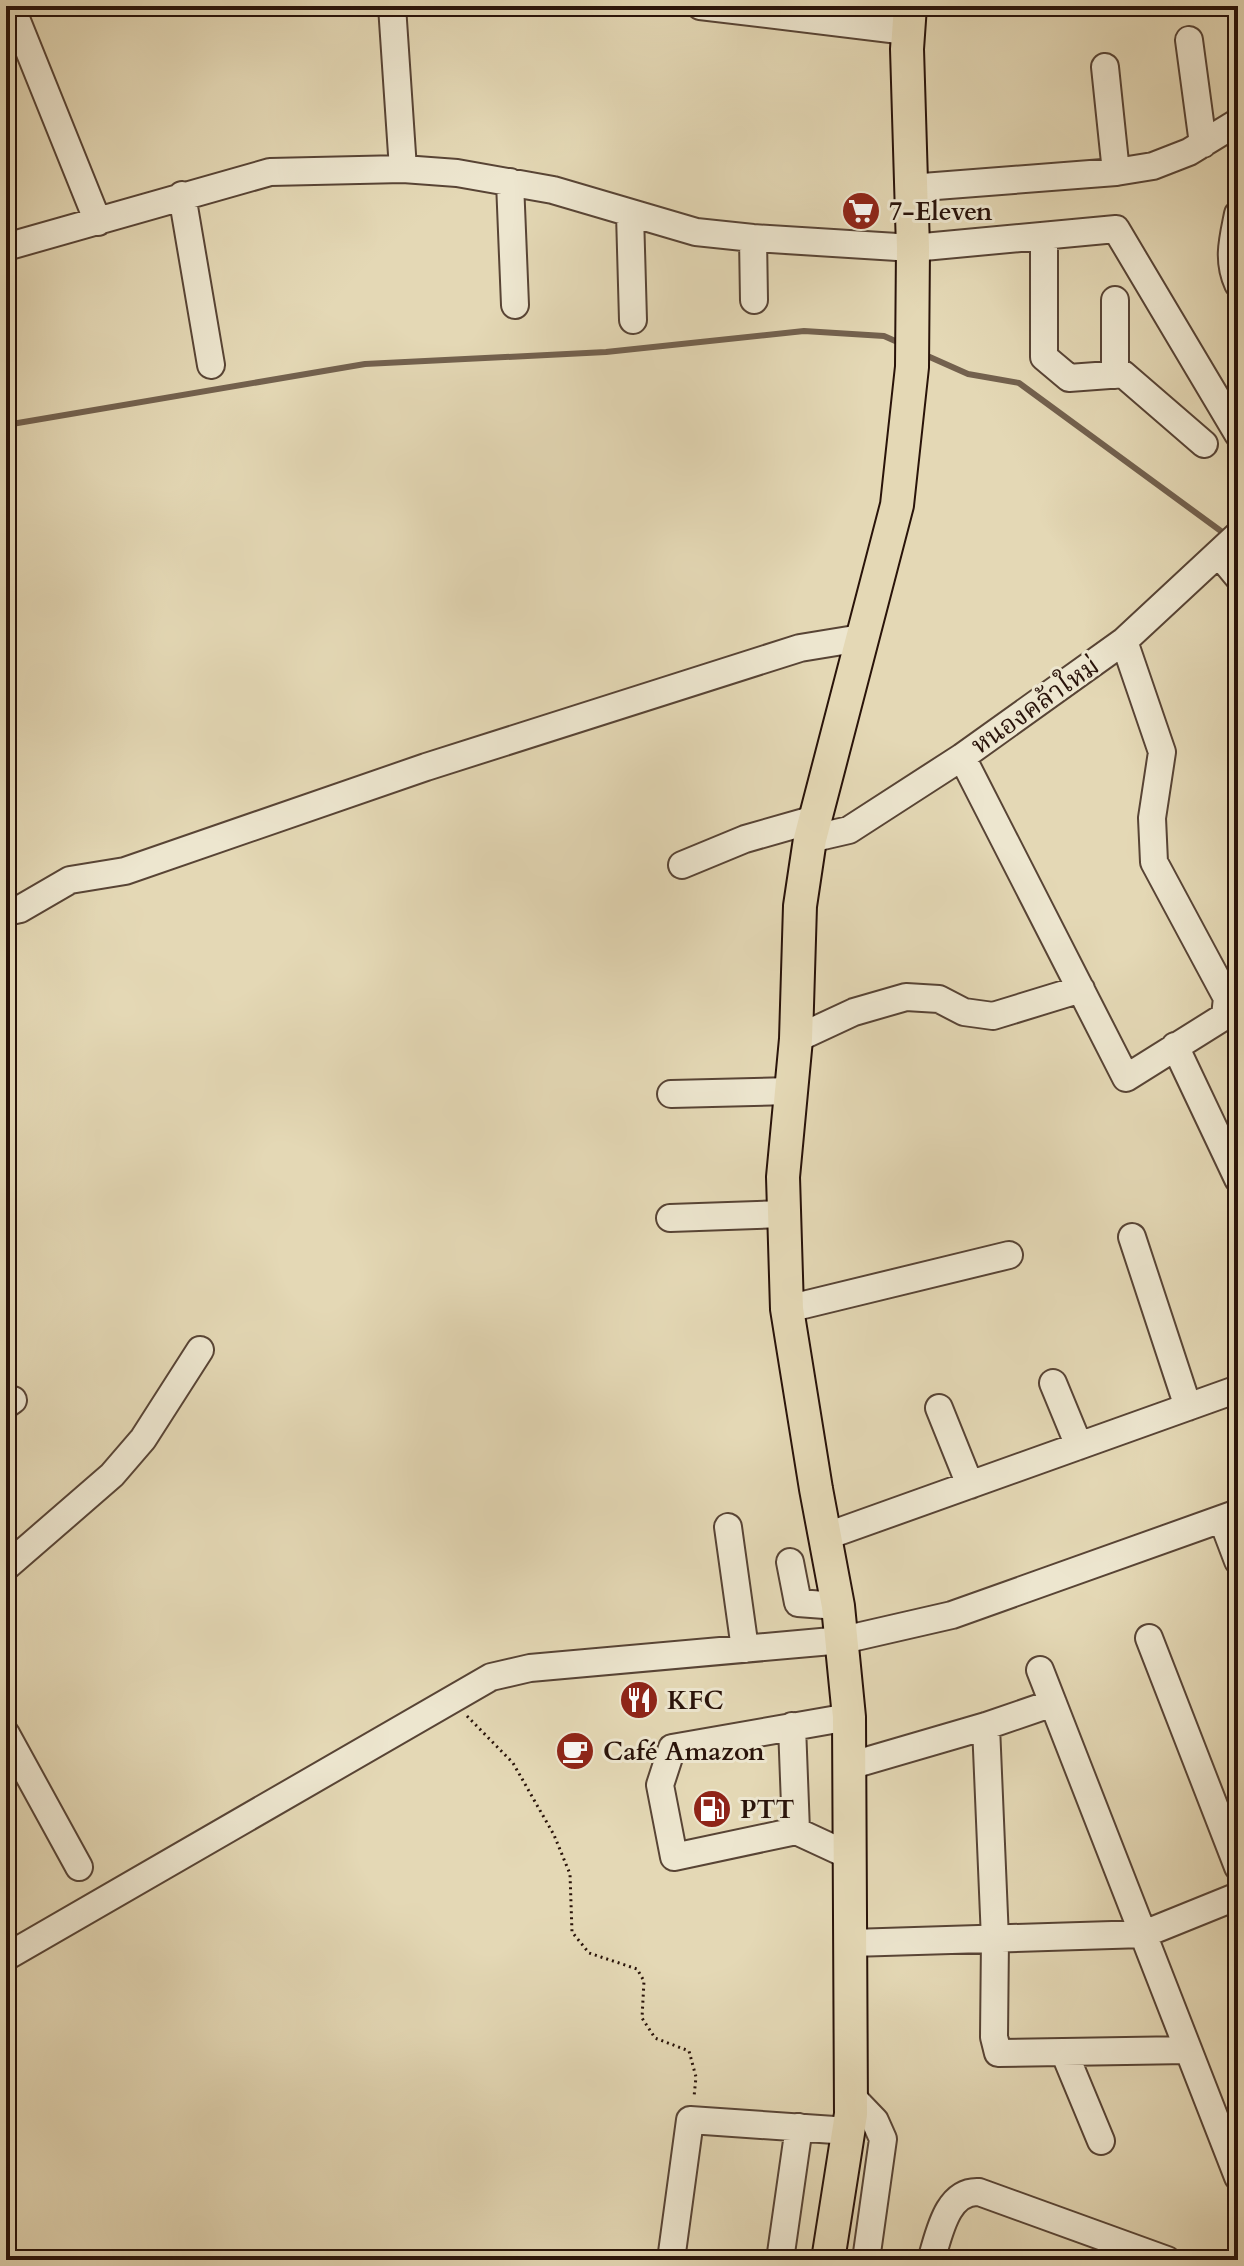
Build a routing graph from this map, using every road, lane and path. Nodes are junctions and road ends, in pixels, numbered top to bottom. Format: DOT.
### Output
graph roads {
  1 [pos="11,6"];
  2 [pos="392,6"];
  3 [pos="700,6"];
  4 [pos="909,18"];
  5 [pos="1189,40"];
  6 [pos="1105,67"];
  7 [pos="1238,122"];
  8 [pos="1203,144"];
  9 [pos="403,169"];
  10 [pos="1116,172"];
  11 [pos="510,182"];
  12 [pos="910,188"];
  13 [pos="182,195"];
  14 [pos="630,214"];
  15 [pos="1238,214"];
  16 [pos="98,222"];
  17 [pos="1044,237"];
  18 [pos="753,238"];
  19 [pos="6,247"];
  20 [pos="913,248"];
  21 [pos="1238,284"];
  22 [pos="754,300"];
  23 [pos="1115,300"];
  24 [pos="515,305"];
  25 [pos="633,320"];
  26 [pos="211,365"];
  27 [pos="1115,375"];
  28 [pos="1238,434"];
  29 [pos="1204,444"];
  30 [pos="1227,546"];
  31 [pos="1238,577"];
  32 [pos="861,638"];
  33 [pos="1124,641"];
  34 [pos="962,757"];
  35 [pos="812,829"];
  36 [pos="682,865"];
  37 [pos="6,912"];
  38 [pos="1081,989"];
  39 [pos="1232,997"];
  40 [pos="796,1039"];
  41 [pos="1175,1046"];
  42 [pos="791,1091"];
  43 [pos="671,1094"];
  44 [pos="1237,1174"];
  45 [pos="783,1214"];
  46 [pos="670,1218"];
  47 [pos="1132,1237"];
  48 [pos="1009,1255"];
  49 [pos="787,1309"];
  50 [pos="200,1350"];
  51 [pos="1053,1383"];
  52 [pos="1238,1389"];
  53 [pos="1188,1407"];
  54 [pos="939,1408"];
  55 [pos="1079,1446"];
  56 [pos="970,1485"];
  57 [pos="1230,1516"];
  58 [pos="728,1527"];
  59 [pos="824,1537"];
  60 [pos="1238,1561"];
  61 [pos="790,1562"];
  62 [pos="6,1567"];
  63 [pos="838,1606"];
  64 [pos="1149,1638"];
  65 [pos="843,1640"];
  66 [pos="745,1649"];
  67 [pos="1040,1670"];
  68 [pos="455,1696"];
  69 [pos="1053,1703"];
  70 [pos="849,1717"];
  71 [pos="792,1726"];
  72 [pos="986,1726"];
  73 [pos="6,1734"];
  74 [pos="849,1766"];
  75 [pos="796,1831"];
  76 [pos="850,1856"];
  77 [pos="79,1867"];
  78 [pos="1238,1867"];
  79 [pos="1238,1896"];
  80 [pos="1144,1934"];
  81 [pos="995,1939"];
  82 [pos="851,1943"];
  83 [pos="6,1957"];
  84 [pos="1188,2050"];
  85 [pos="1064,2052"];
  86 [pos="851,2096"];
  87 [pos="690,2120"];
  88 [pos="799,2127"];
  89 [pos="849,2131"];
  90 [pos="1101,2141"];
  91 [pos="1236,2168"];
  92 [pos="671,2260"];
  93 [pos="780,2260"];
  94 [pos="828,2260"];
  95 [pos="866,2260"];
  96 [pos="931,2260"];
  97 [pos="1167,2260"];
  1 -- 16 [label="street"];
  2 -- 9 [label="street"];
  3 -- 4 [label="street"];
  4 -- 12 [label="main road"];
  5 -- 8 [label="street"];
  6 -- 10 [label="street"];
  7 -- 8 [label="street"];
  8 -- 10 [label="street"];
  9 -- 11 [label="street"];
  9 -- 13 [label="street"];
  10 -- 12 [label="street"];
  11 -- 14 [label="street"];
  11 -- 24 [label="street"];
  12 -- 20 [label="main road"];
  13 -- 16 [label="street"];
  13 -- 26 [label="street"];
  14 -- 18 [label="street"];
  14 -- 25 [label="street"];
  15 -- 21 [label="street"];
  16 -- 19 [label="street"];
  17 -- 20 [label="street"];
  17 -- 27 [label="street"];
  17 -- 28 [label="street"];
  18 -- 20 [label="street"];
  18 -- 22 [label="street"];
  20 -- 32 [label="main road"];
  23 -- 27 [label="street"];
  27 -- 29 [label="street"];
  30 -- 31 [label="street"];
  30 -- 33 [label="street, หนองคล้าใหม่"];
  32 -- 35 [label="main road"];
  32 -- 37 [label="street"];
  33 -- 34 [label="street, หนองคล้าใหม่"];
  33 -- 39 [label="street"];
  34 -- 35 [label="street, หนองคล้าใหม่"];
  34 -- 38 [label="street"];
  35 -- 36 [label="street, หนองคล้าใหม่"];
  35 -- 40 [label="main road"];
  38 -- 40 [label="street"];
  38 -- 41 [label="street"];
  39 -- 41 [label="street"];
  40 -- 42 [label="main road"];
  41 -- 44 [label="street"];
  42 -- 43 [label="street"];
  42 -- 45 [label="main road"];
  45 -- 46 [label="street"];
  45 -- 49 [label="main road"];
  47 -- 53 [label="street"];
  48 -- 49 [label="street"];
  49 -- 59 [label="main road"];
  50 -- 62 [label="street"];
  51 -- 55 [label="street"];
  52 -- 53 [label="street"];
  53 -- 55 [label="street"];
  54 -- 56 [label="street"];
  55 -- 56 [label="street"];
  56 -- 59 [label="street"];
  57 -- 60 [label="street"];
  57 -- 65 [label="street"];
  58 -- 66 [label="street"];
  59 -- 63 [label="main road"];
  61 -- 63 [label="street"];
  63 -- 65 [label="main road"];
  64 -- 78 [label="street"];
  65 -- 66 [label="street"];
  65 -- 70 [label="main road"];
  66 -- 68 [label="street"];
  67 -- 69 [label="street"];
  68 -- 83 [label="street"];
  68 -- 87 [label="path"];
  69 -- 72 [label="street"];
  69 -- 80 [label="street"];
  70 -- 71 [label="street"];
  70 -- 74 [label="main road"];
  71 -- 75 [label="street"];
  71 -- 75 [label="street"];
  72 -- 74 [label="street"];
  72 -- 81 [label="street"];
  73 -- 77 [label="street"];
  74 -- 76 [label="main road"];
  75 -- 76 [label="street"];
  76 -- 82 [label="main road"];
  79 -- 80 [label="street"];
  80 -- 81 [label="street"];
  80 -- 84 [label="street"];
  81 -- 82 [label="street"];
  81 -- 85 [label="street"];
  82 -- 86 [label="main road"];
  84 -- 85 [label="street"];
  84 -- 91 [label="street"];
  85 -- 90 [label="street"];
  86 -- 89 [label="main road"];
  86 -- 95 [label="street"];
  87 -- 88 [label="street"];
  87 -- 92 [label="street"];
  88 -- 89 [label="street"];
  88 -- 93 [label="street"];
  89 -- 94 [label="main road"];
  96 -- 97 [label="street"];
}
